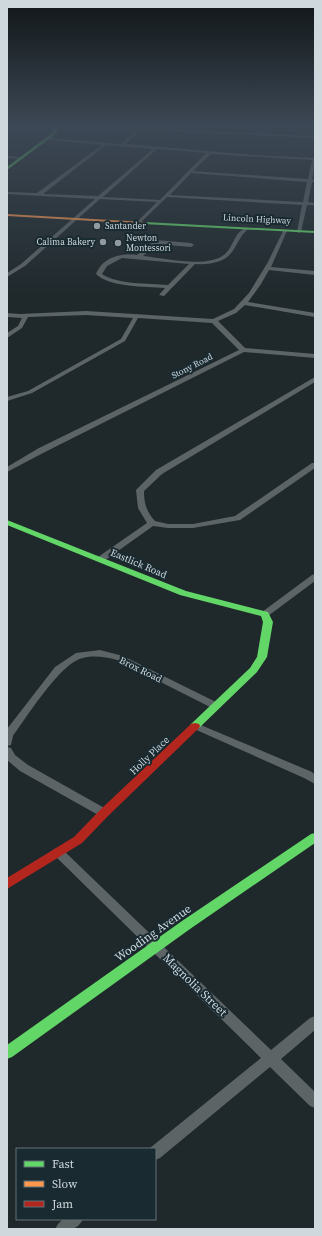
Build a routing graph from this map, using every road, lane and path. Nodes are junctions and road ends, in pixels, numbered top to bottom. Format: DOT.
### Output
graph roads {
  1 [pos="54,183"];
  2 [pos="116,183"];
  3 [pos="178,183"];
  4 [pos="311,183"];
  5 [pos="7,193"];
  6 [pos="38,195"];
  7 [pos="165,196"];
  8 [pos="98,198"];
  9 [pos="159,201"];
  10 [pos="304,204"];
  11 [pos="315,204"];
  12 [pos="9,217"];
  13 [pos="75,219"];
  14 [pos="139,222"];
  15 [pos="228,228"];
  16 [pos="246,229"];
  17 [pos="285,231"];
  18 [pos="299,232"];
  19 [pos="315,232"];
  20 [pos="236,237"];
  21 [pos="191,245"];
  22 [pos="138,257"];
  23 [pos="193,263"];
  24 [pos="269,268"];
  25 [pos="315,273"];
  26 [pos="7,275"];
  27 [pos="169,286"];
  28 [pos="162,295"];
  29 [pos="244,303"];
  30 [pos="7,314"];
  31 [pos="26,316"];
  32 [pos="315,316"];
  33 [pos="136,317"];
  34 [pos="214,321"];
  35 [pos="7,336"];
  36 [pos="243,350"];
  37 [pos="315,356"];
  38 [pos="315,379"];
  39 [pos="7,399"];
  40 [pos="315,465"];
  41 [pos="7,470"];
  42 [pos="7,522"];
  43 [pos="152,523"];
  44 [pos="101,559"];
  45 [pos="315,577"];
  46 [pos="265,614"];
  47 [pos="216,706"];
  48 [pos="196,726"];
  49 [pos="7,742"];
  50 [pos="7,751"];
  51 [pos="315,780"];
  52 [pos="104,813"];
  53 [pos="315,837"];
  54 [pos="58,852"];
  55 [pos="7,884"];
  56 [pos="156,947"];
  57 [pos="315,1022"];
  58 [pos="7,1053"];
  59 [pos="270,1058"];
  60 [pos="315,1101"];
  61 [pos="156,1152"];
  62 [pos="74,1220"];
  63 [pos="63,1229"];
  1 -- 6 [label="street"];
  2 -- 8 [label="street"];
  3 -- 7 [label="street"];
  4 -- 10 [label="street"];
  5 -- 6 [label="street"];
  6 -- 8 [label="street"];
  7 -- 9 [label="street"];
  7 -- 10 [label="street"];
  8 -- 9 [label="street"];
  8 -- 13 [label="street"];
  9 -- 14 [label="street"];
  10 -- 11 [label="street"];
  10 -- 18 [label="street"];
  12 -- 13 [label="street, Lincoln Highway"];
  13 -- 14 [label="street, Lincoln Highway"];
  13 -- 26 [label="street"];
  14 -- 15 [label="street, Lincoln Highway"];
  15 -- 16 [label="street, Lincoln Highway"];
  15 -- 20 [label="street"];
  16 -- 17 [label="street, Lincoln Highway"];
  16 -- 20 [label="street"];
  17 -- 18 [label="street, Lincoln Highway"];
  17 -- 24 [label="street"];
  18 -- 19 [label="street, Lincoln Highway"];
  20 -- 23 [label="street"];
  21 -- 22 [label="street"];
  22 -- 23 [label="street"];
  22 -- 27 [label="street"];
  23 -- 27 [label="street"];
  24 -- 25 [label="street"];
  24 -- 29 [label="street"];
  27 -- 28 [label="street"];
  29 -- 32 [label="street"];
  29 -- 34 [label="street"];
  30 -- 31 [label="street"];
  31 -- 33 [label="street"];
  31 -- 35 [label="street"];
  33 -- 34 [label="street"];
  33 -- 39 [label="street"];
  34 -- 36 [label="street"];
  36 -- 37 [label="street"];
  36 -- 41 [label="street, Stony Road"];
  38 -- 43 [label="street"];
  40 -- 43 [label="street"];
  42 -- 44 [label="street, Eastlick Road"];
  43 -- 44 [label="street"];
  44 -- 46 [label="street, Eastlick Road"];
  45 -- 46 [label="street"];
  46 -- 47 [label="street, Holly Place"];
  47 -- 48 [label="street, Holly Place"];
  47 -- 49 [label="street, Brox Road"];
  48 -- 51 [label="street"];
  48 -- 52 [label="street, Holly Place"];
  50 -- 52 [label="street"];
  52 -- 54 [label="street, Holly Place"];
  53 -- 56 [label="street, Wooding Avenue"];
  54 -- 55 [label="street, Holly Place"];
  54 -- 56 [label="street, Magnolia Street"];
  56 -- 58 [label="street, Wooding Avenue"];
  56 -- 59 [label="street, Magnolia Street"];
  57 -- 59 [label="street"];
  59 -- 60 [label="street, Magnolia Street"];
  59 -- 61 [label="street"];
  62 -- 63 [label="street"];
}
